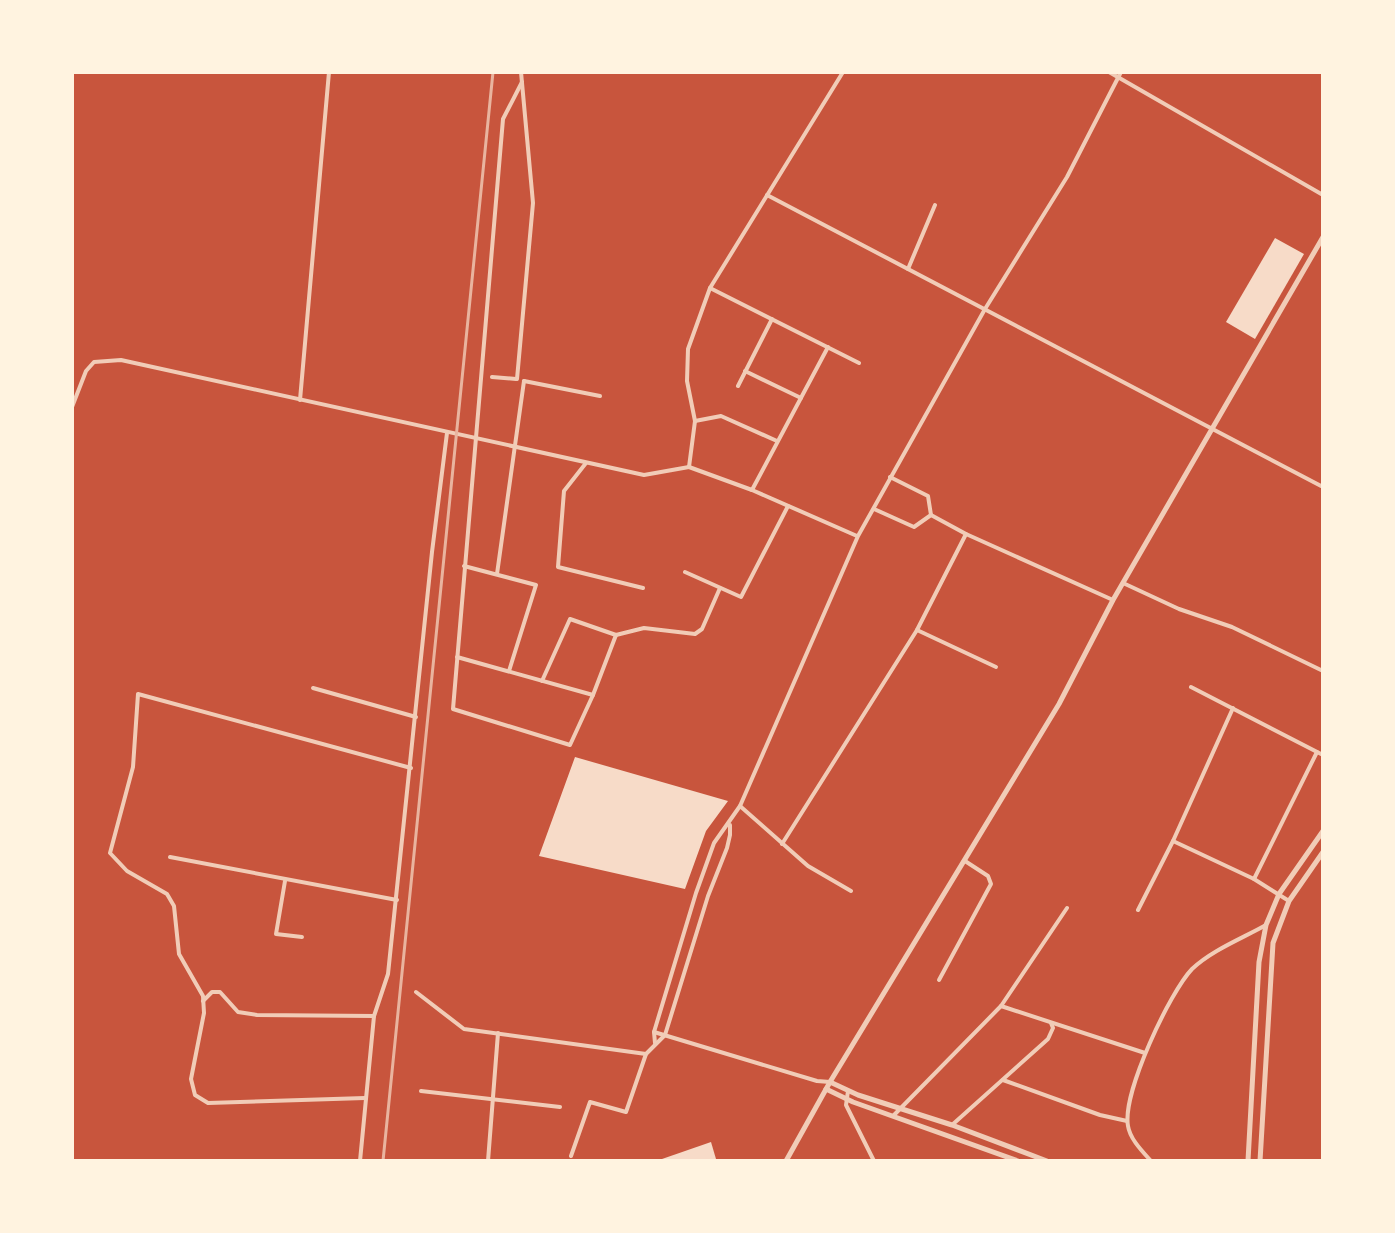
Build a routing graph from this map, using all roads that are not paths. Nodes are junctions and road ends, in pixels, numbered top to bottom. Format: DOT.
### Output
graph roads {
  1 [pos="329,72"];
  2 [pos="521,72"];
  3 [pos="843,72"];
  4 [pos="1109,72"];
  5 [pos="1120,74"];
  6 [pos="522,82"];
  7 [pos="767,195"];
  8 [pos="1323,195"];
  9 [pos="935,205"];
  10 [pos="1323,237"];
  11 [pos="908,269"];
  12 [pos="710,288"];
  13 [pos="985,309"];
  14 [pos="772,319"];
  15 [pos="828,347"];
  16 [pos="859,363"];
  17 [pos="745,371"];
  18 [pos="492,377"];
  19 [pos="517,379"];
  20 [pos="524,381"];
  21 [pos="738,386"];
  22 [pos="600,396"];
  23 [pos="801,398"];
  24 [pos="300,400"];
  25 [pos="72,407"];
  26 [pos="695,421"];
  27 [pos="1212,429"];
  28 [pos="447,433"];
  29 [pos="477,440"];
  30 [pos="777,441"];
  31 [pos="515,449"];
  32 [pos="586,463"];
  33 [pos="689,467"];
  34 [pos="890,477"];
  35 [pos="1323,487"];
  36 [pos="752,490"];
  37 [pos="788,506"];
  38 [pos="874,509"];
  39 [pos="931,515"];
  40 [pos="966,534"];
  41 [pos="858,536"];
  42 [pos="464,566"];
  43 [pos="685,572"];
  44 [pos="497,574"];
  45 [pos="1123,583"];
  46 [pos="643,588"];
  47 [pos="720,588"];
  48 [pos="1113,600"];
  49 [pos="917,630"];
  50 [pos="616,635"];
  51 [pos="456,657"];
  52 [pos="996,667"];
  53 [pos="509,671"];
  54 [pos="1323,671"];
  55 [pos="542,681"];
  56 [pos="1191,687"];
  57 [pos="313,688"];
  58 [pos="593,695"];
  59 [pos="1233,708"];
  60 [pos="416,717"];
  61 [pos="1317,752"];
  62 [pos="1323,755"];
  63 [pos="411,768"];
  64 [pos="740,806"];
  65 [pos="730,825"];
  66 [pos="1323,831"];
  67 [pos="1173,841"];
  68 [pos="782,844"];
  69 [pos="1323,852"];
  70 [pos="170,857"];
  71 [pos="965,861"];
  72 [pos="1254,879"];
  73 [pos="285,881"];
  74 [pos="851,891"];
  75 [pos="1279,894"];
  76 [pos="397,900"];
  77 [pos="1289,901"];
  78 [pos="1067,908"];
  79 [pos="1138,910"];
  80 [pos="1266,925"];
  81 [pos="302,937"];
  82 [pos="939,980"];
  83 [pos="416,992"];
  84 [pos="203,1001"];
  85 [pos="1001,1006"];
  86 [pos="374,1016"];
  87 [pos="1051,1023"];
  88 [pos="654,1032"];
  89 [pos="498,1033"];
  90 [pos="665,1035"];
  91 [pos="655,1043"];
  92 [pos="1145,1053"];
  93 [pos="646,1054"];
  94 [pos="1003,1080"];
  95 [pos="828,1086"];
  96 [pos="421,1091"];
  97 [pos="847,1095"];
  98 [pos="365,1098"];
  99 [pos="495,1098"];
  100 [pos="560,1107"];
  101 [pos="899,1107"];
  102 [pos="894,1115"];
  103 [pos="1127,1121"];
  104 [pos="952,1125"];
  105 [pos="791,1152"];
  106 [pos="1022,1152"];
  107 [pos="571,1156"];
  108 [pos="360,1161"];
  109 [pos="488,1161"];
  110 [pos="786,1161"];
  111 [pos="796,1161"];
  112 [pos="874,1161"];
  113 [pos="1019,1161"];
  114 [pos="1047,1161"];
  115 [pos="1151,1161"];
  116 [pos="1248,1161"];
  117 [pos="1260,1161"];
  1 -- 24 [label="street"];
  2 -- 6 [label="street"];
  3 -- 7 [label="street"];
  4 -- 5 [label="street"];
  5 -- 8 [label="street"];
  5 -- 13 [label="street"];
  6 -- 19 [label="street"];
  6 -- 29 [label="street"];
  7 -- 11 [label="street"];
  7 -- 12 [label="street"];
  9 -- 11 [label="street"];
  10 -- 27 [label="street"];
  11 -- 13 [label="street"];
  12 -- 14 [label="street"];
  12 -- 26 [label="street"];
  13 -- 27 [label="street"];
  13 -- 34 [label="street"];
  14 -- 15 [label="street"];
  14 -- 17 [label="street"];
  15 -- 16 [label="street"];
  15 -- 23 [label="street"];
  17 -- 21 [label="street"];
  17 -- 23 [label="street"];
  18 -- 19 [label="street"];
  19 -- 20 [label="street"];
  20 -- 22 [label="street"];
  20 -- 31 [label="street"];
  23 -- 30 [label="street"];
  24 -- 25 [label="street"];
  24 -- 28 [label="street"];
  26 -- 30 [label="street"];
  26 -- 33 [label="street"];
  27 -- 35 [label="street"];
  27 -- 45 [label="street"];
  28 -- 29 [label="street"];
  28 -- 60 [label="street"];
  29 -- 31 [label="street"];
  29 -- 42 [label="street"];
  30 -- 36 [label="street"];
  31 -- 32 [label="street"];
  31 -- 44 [label="street"];
  32 -- 33 [label="street"];
  32 -- 46 [label="street"];
  33 -- 36 [label="street"];
  34 -- 38 [label="street"];
  34 -- 39 [label="street"];
  36 -- 37 [label="street"];
  37 -- 41 [label="street"];
  37 -- 47 [label="street"];
  38 -- 39 [label="street"];
  38 -- 41 [label="street"];
  39 -- 40 [label="street"];
  40 -- 48 [label="street"];
  40 -- 49 [label="street"];
  41 -- 64 [label="street"];
  42 -- 44 [label="street"];
  42 -- 51 [label="street"];
  43 -- 47 [label="street"];
  44 -- 53 [label="street"];
  45 -- 48 [label="street"];
  45 -- 54 [label="street"];
  47 -- 50 [label="street"];
  48 -- 71 [label="street"];
  49 -- 52 [label="street"];
  49 -- 68 [label="street"];
  50 -- 55 [label="street"];
  50 -- 58 [label="street"];
  51 -- 53 [label="street"];
  51 -- 58 [label="street"];
  53 -- 55 [label="street"];
  55 -- 58 [label="street"];
  56 -- 59 [label="street"];
  57 -- 60 [label="street"];
  59 -- 61 [label="street"];
  59 -- 67 [label="street"];
  60 -- 63 [label="street"];
  61 -- 62 [label="street"];
  61 -- 72 [label="street"];
  63 -- 76 [label="street"];
  63 -- 84 [label="street"];
  64 -- 65 [label="street"];
  64 -- 68 [label="street"];
  65 -- 88 [label="street"];
  65 -- 90 [label="street"];
  66 -- 75 [label="street"];
  67 -- 72 [label="street"];
  67 -- 79 [label="street"];
  68 -- 74 [label="street"];
  69 -- 77 [label="street"];
  70 -- 73 [label="street"];
  71 -- 82 [label="street"];
  71 -- 95 [label="street"];
  72 -- 75 [label="street"];
  73 -- 76 [label="street"];
  73 -- 81 [label="street"];
  75 -- 77 [label="street"];
  75 -- 80 [label="street"];
  76 -- 86 [label="street"];
  77 -- 117 [label="street"];
  78 -- 85 [label="street"];
  80 -- 92 [label="street"];
  80 -- 116 [label="street"];
  83 -- 89 [label="street"];
  84 -- 86 [label="street"];
  84 -- 98 [label="street"];
  85 -- 87 [label="street"];
  85 -- 101 [label="street"];
  86 -- 98 [label="street"];
  87 -- 92 [label="street"];
  87 -- 94 [label="street"];
  88 -- 90 [label="street"];
  88 -- 91 [label="street"];
  89 -- 93 [label="street"];
  89 -- 99 [label="street"];
  90 -- 91 [label="street"];
  90 -- 95 [label="street"];
  91 -- 93 [label="street"];
  92 -- 103 [label="street"];
  93 -- 107 [label="street"];
  94 -- 103 [label="street"];
  94 -- 104 [label="street"];
  95 -- 97 [label="street"];
  95 -- 105 [label="street"];
  96 -- 99 [label="street"];
  97 -- 101 [label="street"];
  97 -- 102 [label="street"];
  97 -- 112 [label="street"];
  98 -- 108 [label="street"];
  99 -- 100 [label="street"];
  99 -- 109 [label="street"];
  101 -- 102 [label="street"];
  101 -- 104 [label="street"];
  102 -- 113 [label="street"];
  103 -- 115 [label="street"];
  104 -- 106 [label="street"];
  105 -- 110 [label="street"];
  105 -- 111 [label="street"];
  106 -- 113 [label="street"];
  106 -- 114 [label="street"];
}
